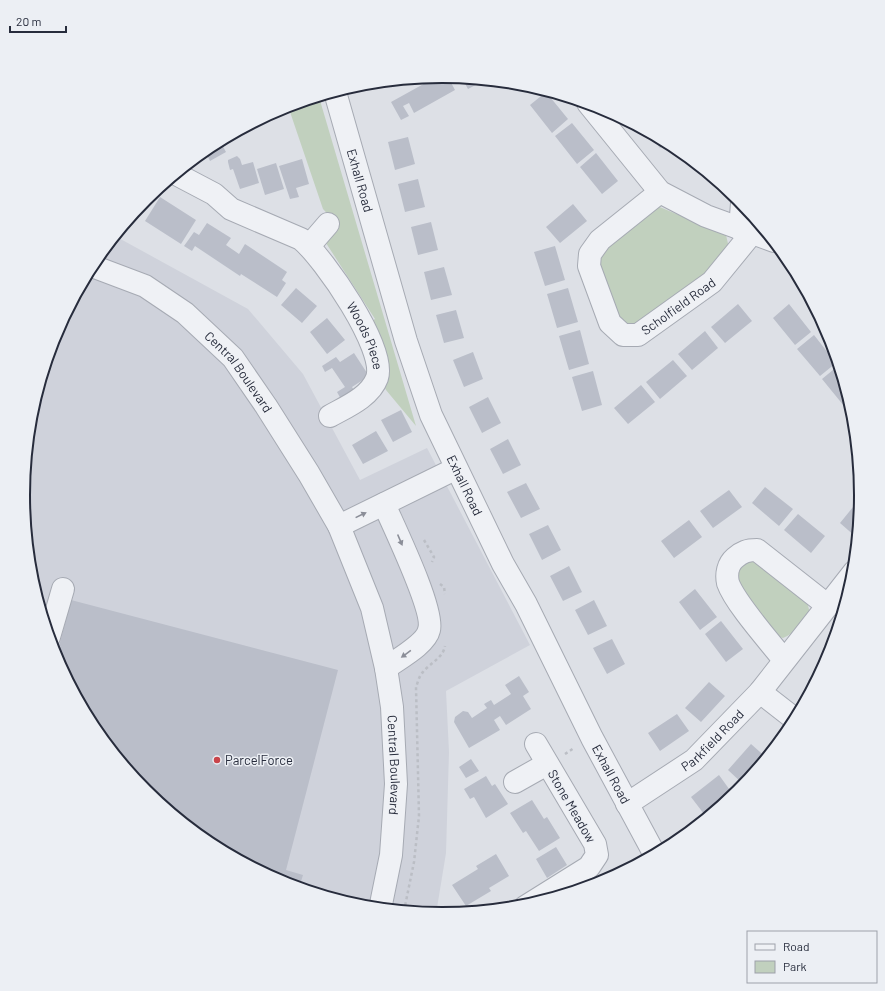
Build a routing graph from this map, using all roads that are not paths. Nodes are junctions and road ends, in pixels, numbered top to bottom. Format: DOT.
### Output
graph roads {
  1 [pos="336,97"];
  2 [pos="596,112"];
  3 [pos="181,177"];
  4 [pos="660,192"];
  5 [pos="744,214"];
  6 [pos="328,224"];
  7 [pos="746,231"];
  8 [pos="765,238"];
  9 [pos="309,246"];
  10 [pos="98,268"];
  11 [pos="330,416"];
  12 [pos="455,469"];
  13 [pos="384,504"];
  14 [pos="338,526"];
  15 [pos="846,582"];
  16 [pos="63,589"];
  17 [pos="827,605"];
  18 [pos="52,627"];
  19 [pos="784,660"];
  20 [pos="386,668"];
  21 [pos="760,692"];
  22 [pos="791,716"];
  23 [pos="536,744"];
  24 [pos="547,764"];
  25 [pos="515,782"];
  26 [pos="627,804"];
  27 [pos="653,851"];
  28 [pos="544,895"];
  29 [pos="381,903"];
  1 -- 12 [label="street, Exhall Road"];
  2 -- 4 [label="street"];
  3 -- 9 [label="street, Woods Piece"];
  4 -- 7 [label="street"];
  4 -- 7 [label="street, Scholfield Road"];
  5 -- 7 [label="street"];
  6 -- 9 [label="street"];
  7 -- 8 [label="street"];
  9 -- 11 [label="street, Woods Piece"];
  10 -- 14 [label="street, Central Boulevard"];
  12 -- 13 [label="street"];
  12 -- 26 [label="street, Exhall Road"];
  14 -- 13 [label="street, one-way"];
  13 -- 20 [label="street, one-way"];
  14 -- 20 [label="street, Central Boulevard"];
  15 -- 17 [label="street, Parkfield Road"];
  16 -- 18 [label="street"];
  17 -- 19 [label="street, Parkfield Road"];
  17 -- 19 [label="street"];
  19 -- 21 [label="street, Parkfield Road"];
  20 -- 29 [label="street, Central Boulevard"];
  21 -- 22 [label="street"];
  21 -- 26 [label="street, Parkfield Road"];
  23 -- 24 [label="street, Stone Meadow"];
  24 -- 25 [label="street, Stone Meadow"];
  24 -- 28 [label="street, Stone Meadow"];
  26 -- 27 [label="street, Exhall Road"];
}
